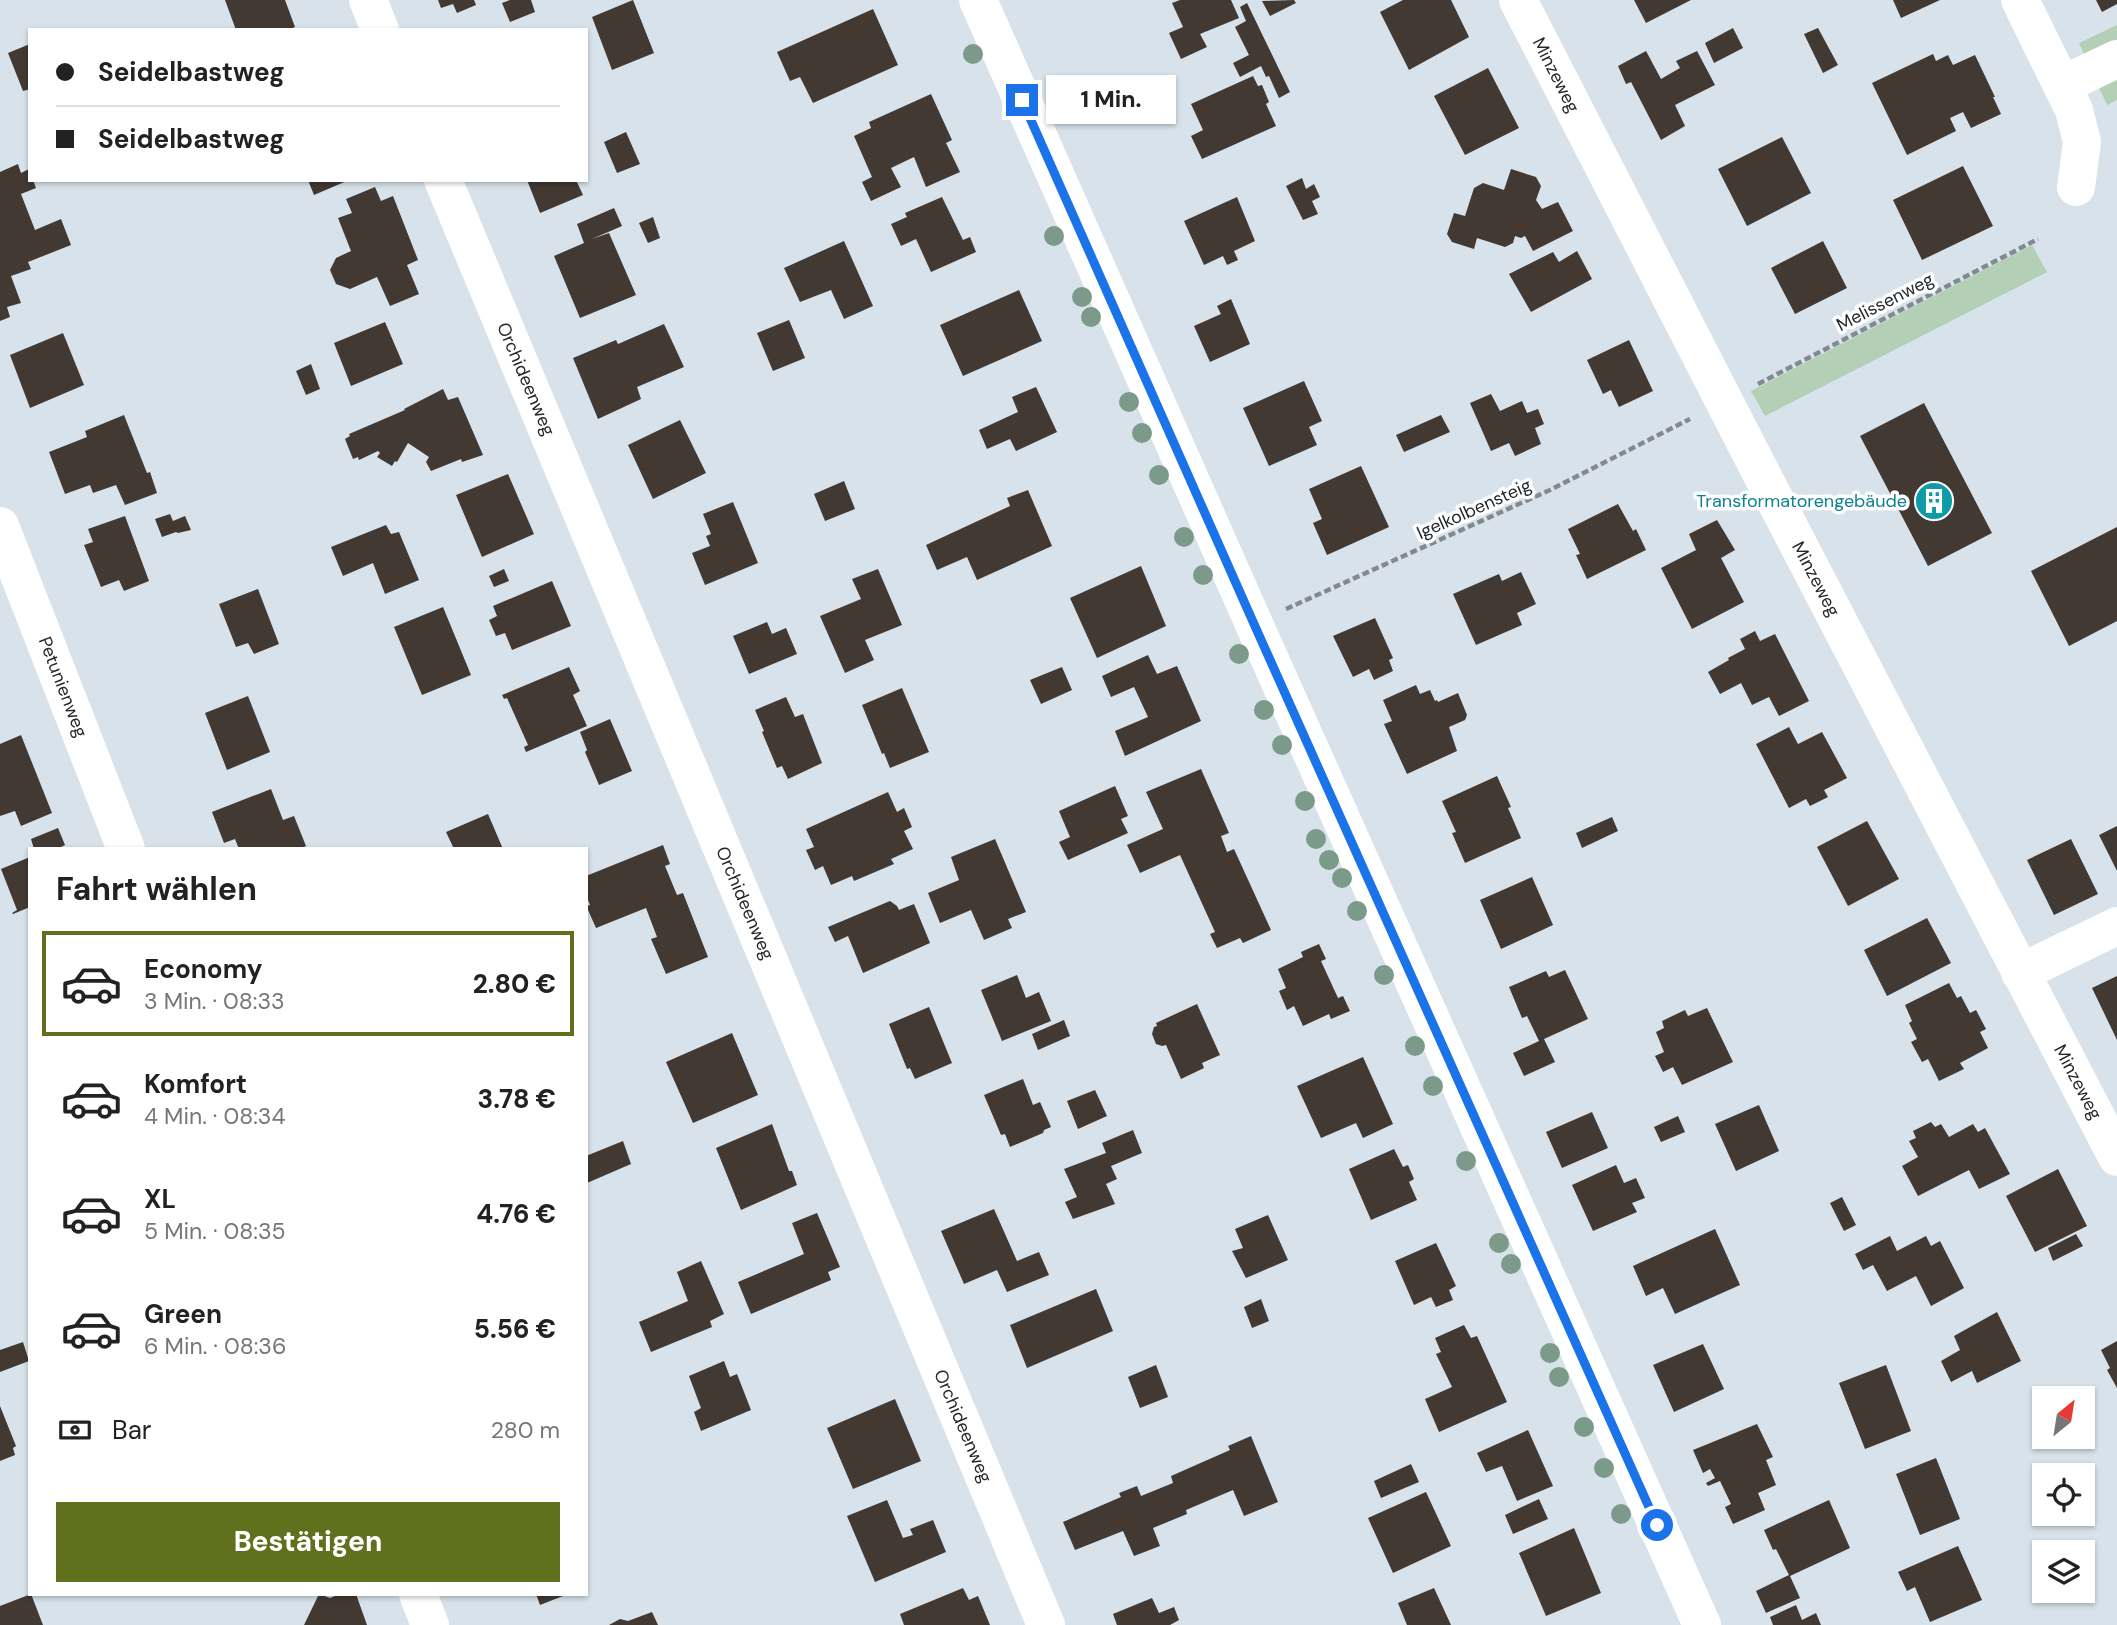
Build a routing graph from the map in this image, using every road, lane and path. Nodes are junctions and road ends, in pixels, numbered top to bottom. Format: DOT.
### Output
graph roads {
  1 [pos="368,0"];
  2 [pos="978,0"];
  3 [pos="1518,0"];
  4 [pos="2021,0"];
  5 [pos="379,28"];
  6 [pos="2117,59"];
  7 [pos="2062,85"];
  8 [pos="444,182"];
  9 [pos="2076,187"];
  10 [pos="2038,239"];
  11 [pos="1753,386"];
  12 [pos="1691,419"];
  13 [pos="0,526"];
  14 [pos="1254,624"];
  15 [pos="125,847"];
  16 [pos="2117,926"];
  17 [pos="2020,973"];
  18 [pos="2117,1157"];
  19 [pos="419,1596"];
  20 [pos="430,1625"];
  21 [pos="1046,1625"];
  22 [pos="1702,1625"];
  1 -- 5 [label="street"];
  2 -- 14 [label="street"];
  3 -- 17 [label="street, Minzeweg"];
  4 -- 7 [label="street"];
  6 -- 7 [label="street"];
  7 -- 9 [label="street"];
  8 -- 21 [label="street, Orchideenweg"];
  10 -- 11 [label="path, Melissenweg"];
  12 -- 14 [label="path, Igelkolbensteig"];
  13 -- 15 [label="street, Petunienweg"];
  14 -- 22 [label="street"];
  16 -- 17 [label="street"];
  17 -- 18 [label="street, Minzeweg"];
  19 -- 20 [label="street"];
}
